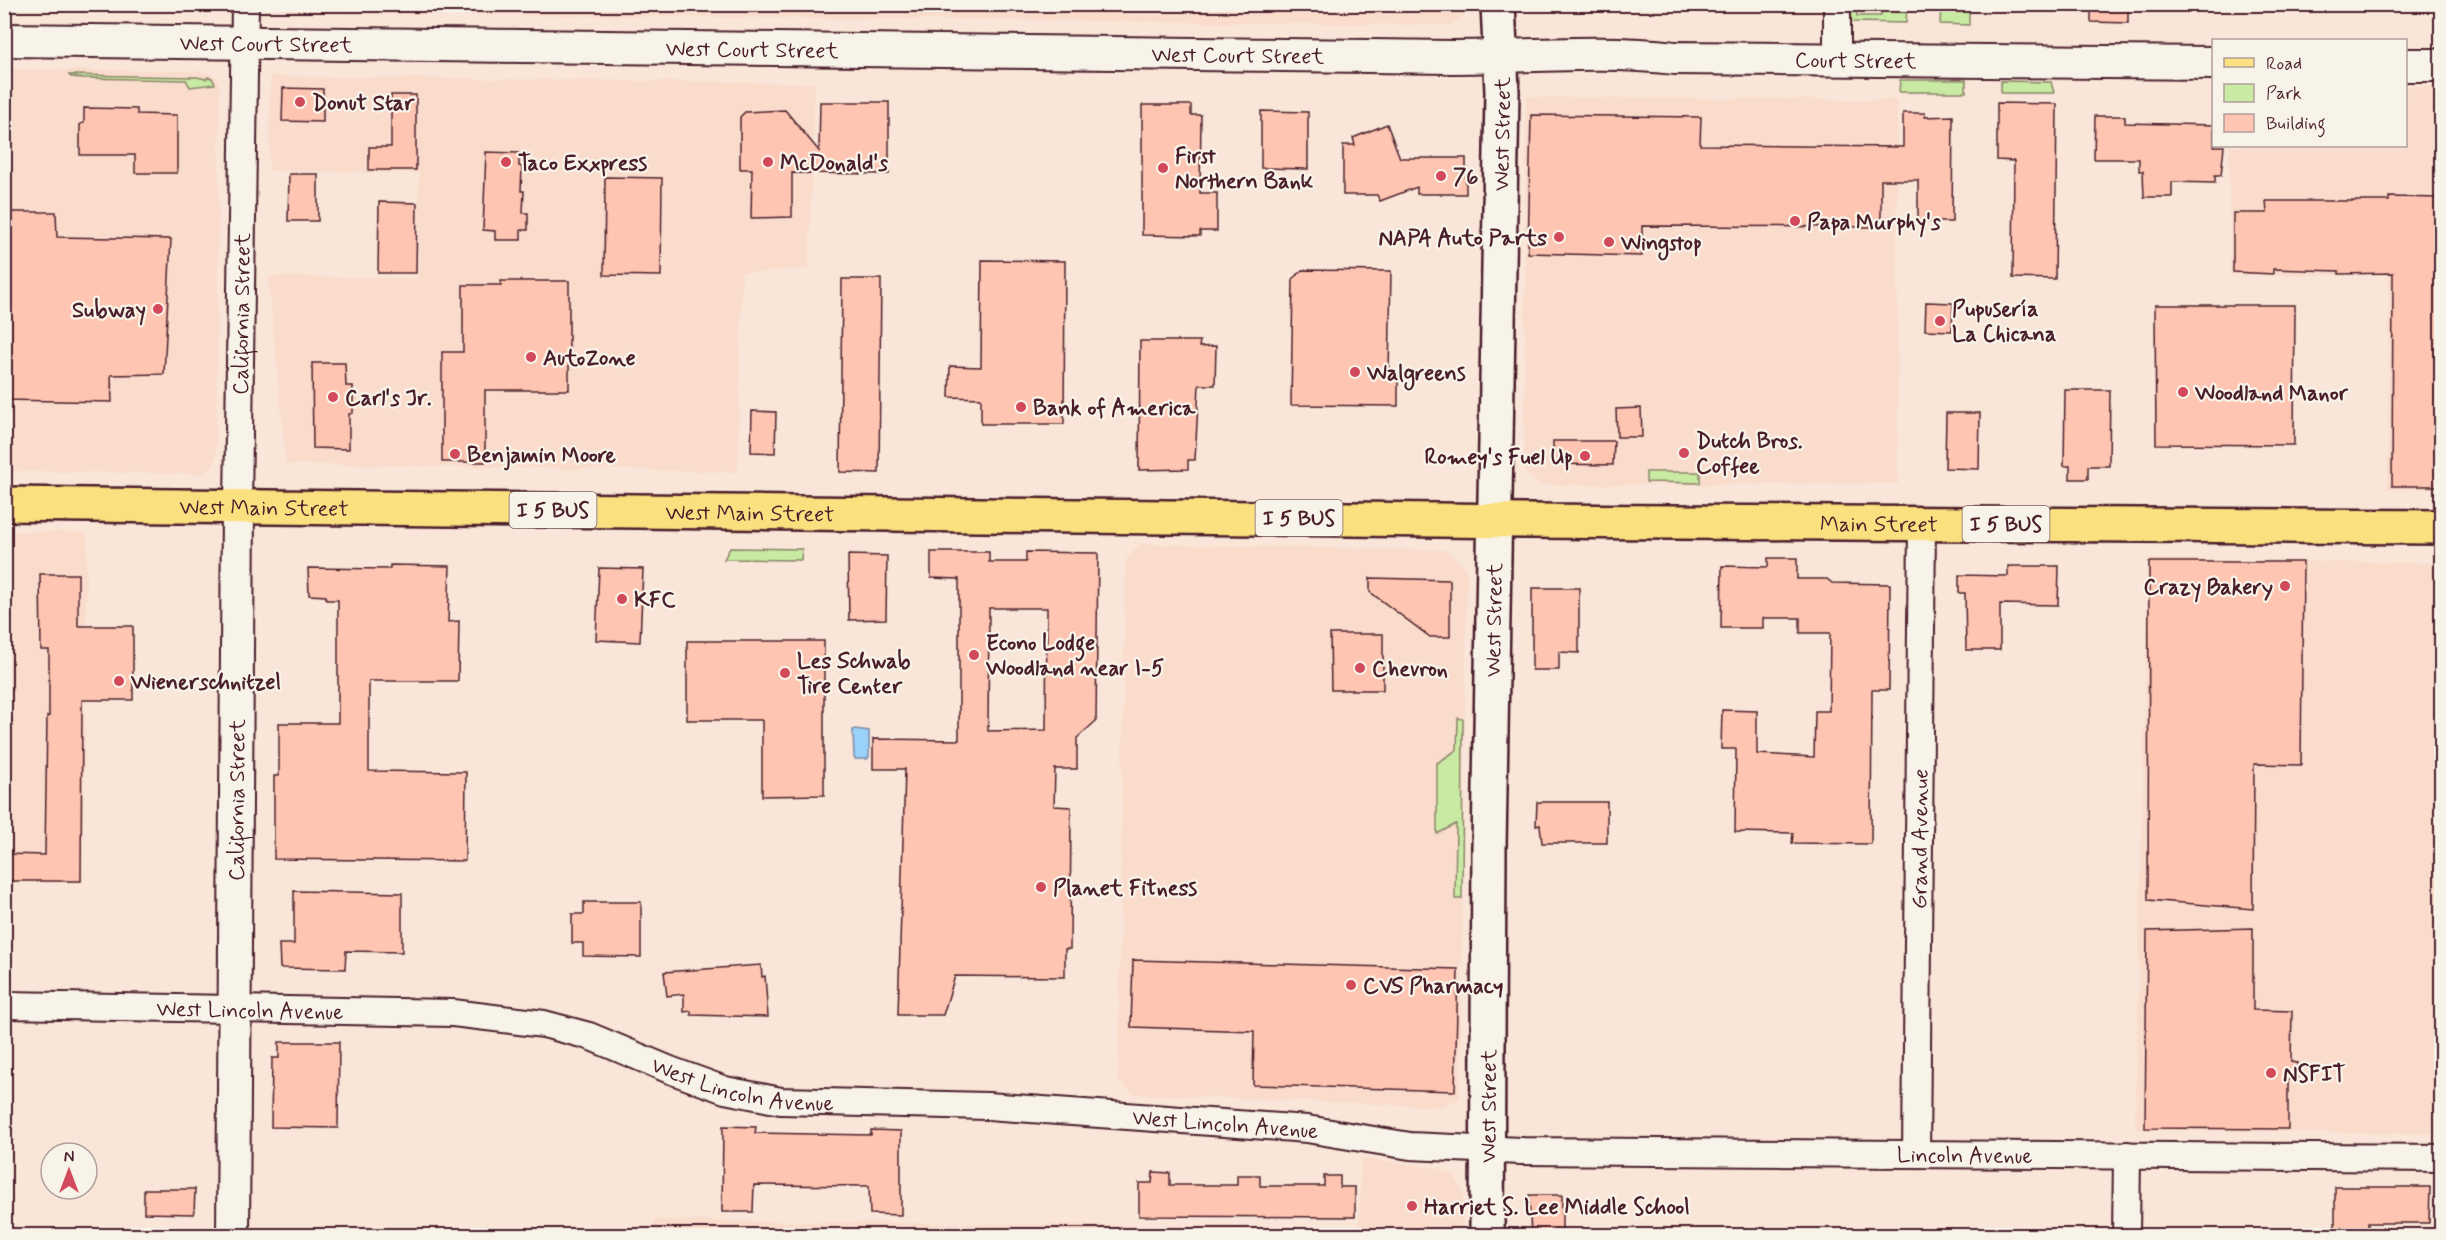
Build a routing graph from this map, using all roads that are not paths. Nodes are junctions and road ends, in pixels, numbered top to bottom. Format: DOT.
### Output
graph roads {
  1 [pos="245,4"];
  2 [pos="1498,4"];
  3 [pos="1837,4"];
  4 [pos="4,40"];
  5 [pos="244,43"];
  6 [pos="1500,55"];
  7 [pos="1837,59"];
  8 [pos="2212,63"];
  9 [pos="2407,65"];
  10 [pos="2442,65"];
  11 [pos="4,504"];
  12 [pos="238,506"];
  13 [pos="1496,520"];
  14 [pos="1922,524"];
  15 [pos="2442,527"];
  16 [pos="4,1005"];
  17 [pos="234,1009"];
  18 [pos="1487,1150"];
  19 [pos="1916,1154"];
  20 [pos="2127,1155"];
  21 [pos="2442,1158"];
  22 [pos="233,1236"];
  23 [pos="1487,1236"];
  24 [pos="2126,1236"];
  1 -- 5 [label="street, California Street"];
  2 -- 6 [label="main road, West Street"];
  3 -- 7 [label="street"];
  4 -- 5 [label="street, West Court Street"];
  5 -- 6 [label="street, West Court Street"];
  5 -- 12 [label="street, California Street"];
  6 -- 7 [label="street, Court Street"];
  6 -- 13 [label="main road, West Street"];
  7 -- 8 [label="street, Court Street"];
  9 -- 10 [label="street"];
  11 -- 12 [label="main road, West Main Street / I 5 BUS"];
  12 -- 13 [label="main road, West Main Street / I 5 BUS"];
  12 -- 17 [label="street, California Street"];
  13 -- 14 [label="main road, Main Street / I 5 BUS"];
  13 -- 18 [label="main road, West Street"];
  14 -- 15 [label="main road, Main Street / I 5 BUS"];
  14 -- 19 [label="street, Grand Avenue"];
  16 -- 17 [label="street, West Lincoln Avenue"];
  17 -- 18 [label="street, West Lincoln Avenue"];
  17 -- 22 [label="street, California Street"];
  18 -- 19 [label="street, Lincoln Avenue"];
  18 -- 23 [label="main road, West Street"];
  19 -- 20 [label="street, Lincoln Avenue"];
  20 -- 21 [label="street, Lincoln Avenue"];
  20 -- 24 [label="street"];
}
